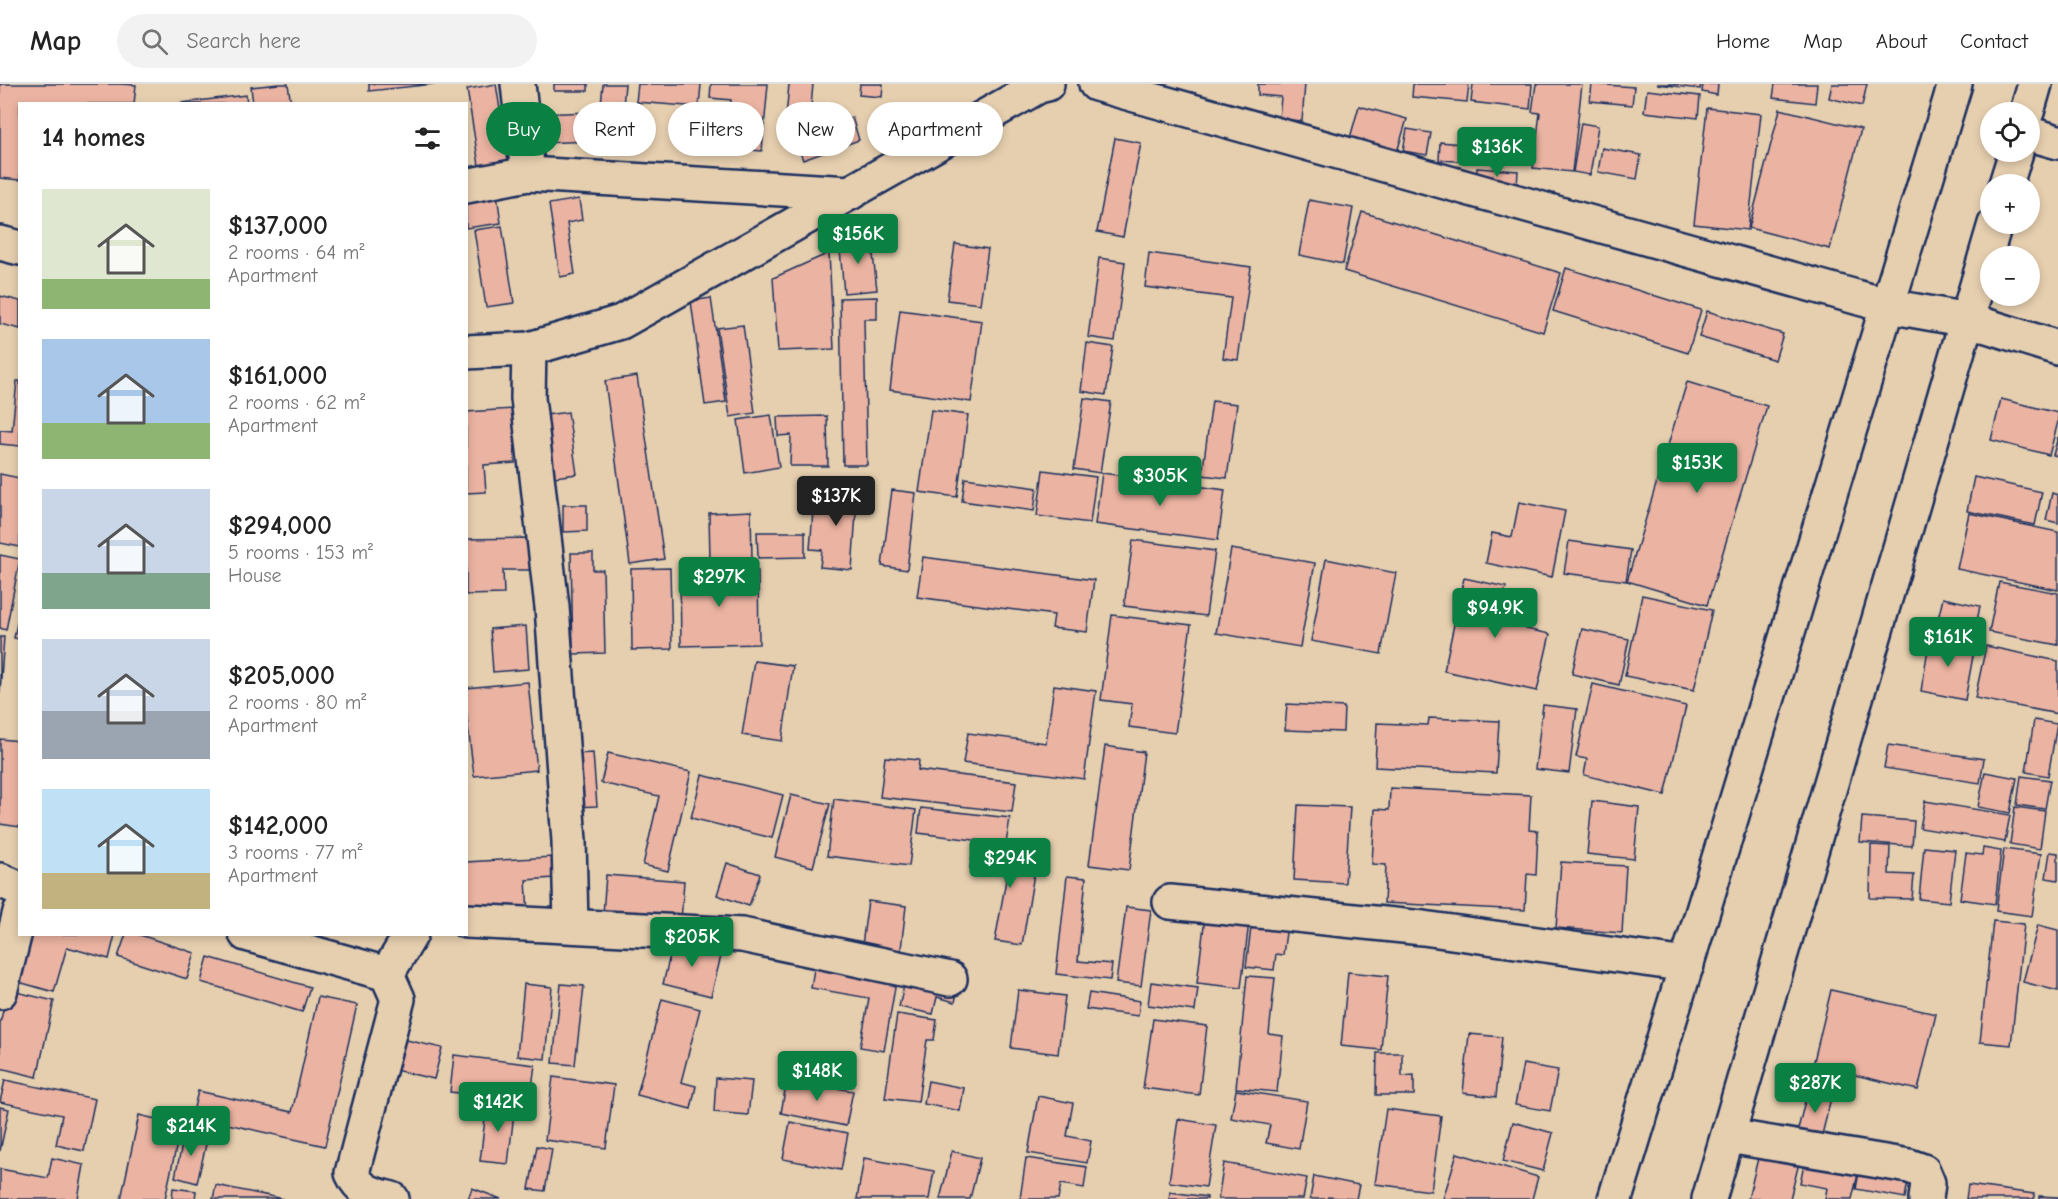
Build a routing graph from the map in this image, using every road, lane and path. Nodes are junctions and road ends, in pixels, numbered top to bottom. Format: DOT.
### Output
graph roads {
  1 [pos="518,84"];
  2 [pos="1047,84"];
  3 [pos="1096,84"];
  4 [pos="1955,84"];
  5 [pos="2035,84"];
  6 [pos="2030,102"];
  7 [pos="2040,137"];
  8 [pos="2058,142"];
  9 [pos="528,174"];
  10 [pos="468,186"];
  11 [pos="849,193"];
  12 [pos="1992,234"];
  13 [pos="0,243"];
  14 [pos="18,248"];
  15 [pos="1888,306"];
  16 [pos="1968,320"];
  17 [pos="2058,348"];
  18 [pos="529,349"];
  19 [pos="468,352"];
  20 [pos="0,880"];
  21 [pos="18,887"];
  22 [pos="1170,902"];
  23 [pos="18,920"];
  24 [pos="468,921"];
  25 [pos="570,925"];
  26 [pos="253,936"];
  27 [pos="410,936"];
  28 [pos="1687,965"];
  29 [pos="387,974"];
  30 [pos="950,979"];
  31 [pos="0,992"];
  32 [pos="1728,1136"];
  33 [pos="392,1199"];
  34 [pos="1615,1199"];
  35 [pos="1709,1199"];
  36 [pos="1926,1199"];
  1 -- 9 [label="main road"];
  2 -- 11 [label="main road"];
  3 -- 15 [label="main road"];
  4 -- 15 [label="main road"];
  5 -- 6 [label="main road"];
  7 -- 8 [label="main road"];
  9 -- 10 [label="main road"];
  9 -- 11 [label="main road"];
  11 -- 18 [label="main road"];
  12 -- 16 [label="main road"];
  13 -- 14 [label="main road"];
  15 -- 16 [label="main road"];
  15 -- 28 [label="main road"];
  16 -- 17 [label="main road"];
  16 -- 32 [label="main road"];
  18 -- 19 [label="main road"];
  18 -- 25 [label="main road"];
  20 -- 21 [label="main road"];
  22 -- 28 [label="main road"];
  23 -- 31 [label="main road"];
  24 -- 25 [label="main road"];
  25 -- 30 [label="main road"];
  26 -- 29 [label="main road"];
  27 -- 29 [label="main road"];
  28 -- 34 [label="main road"];
  29 -- 33 [label="main road"];
  32 -- 35 [label="main road"];
  32 -- 36 [label="main road"];
}
